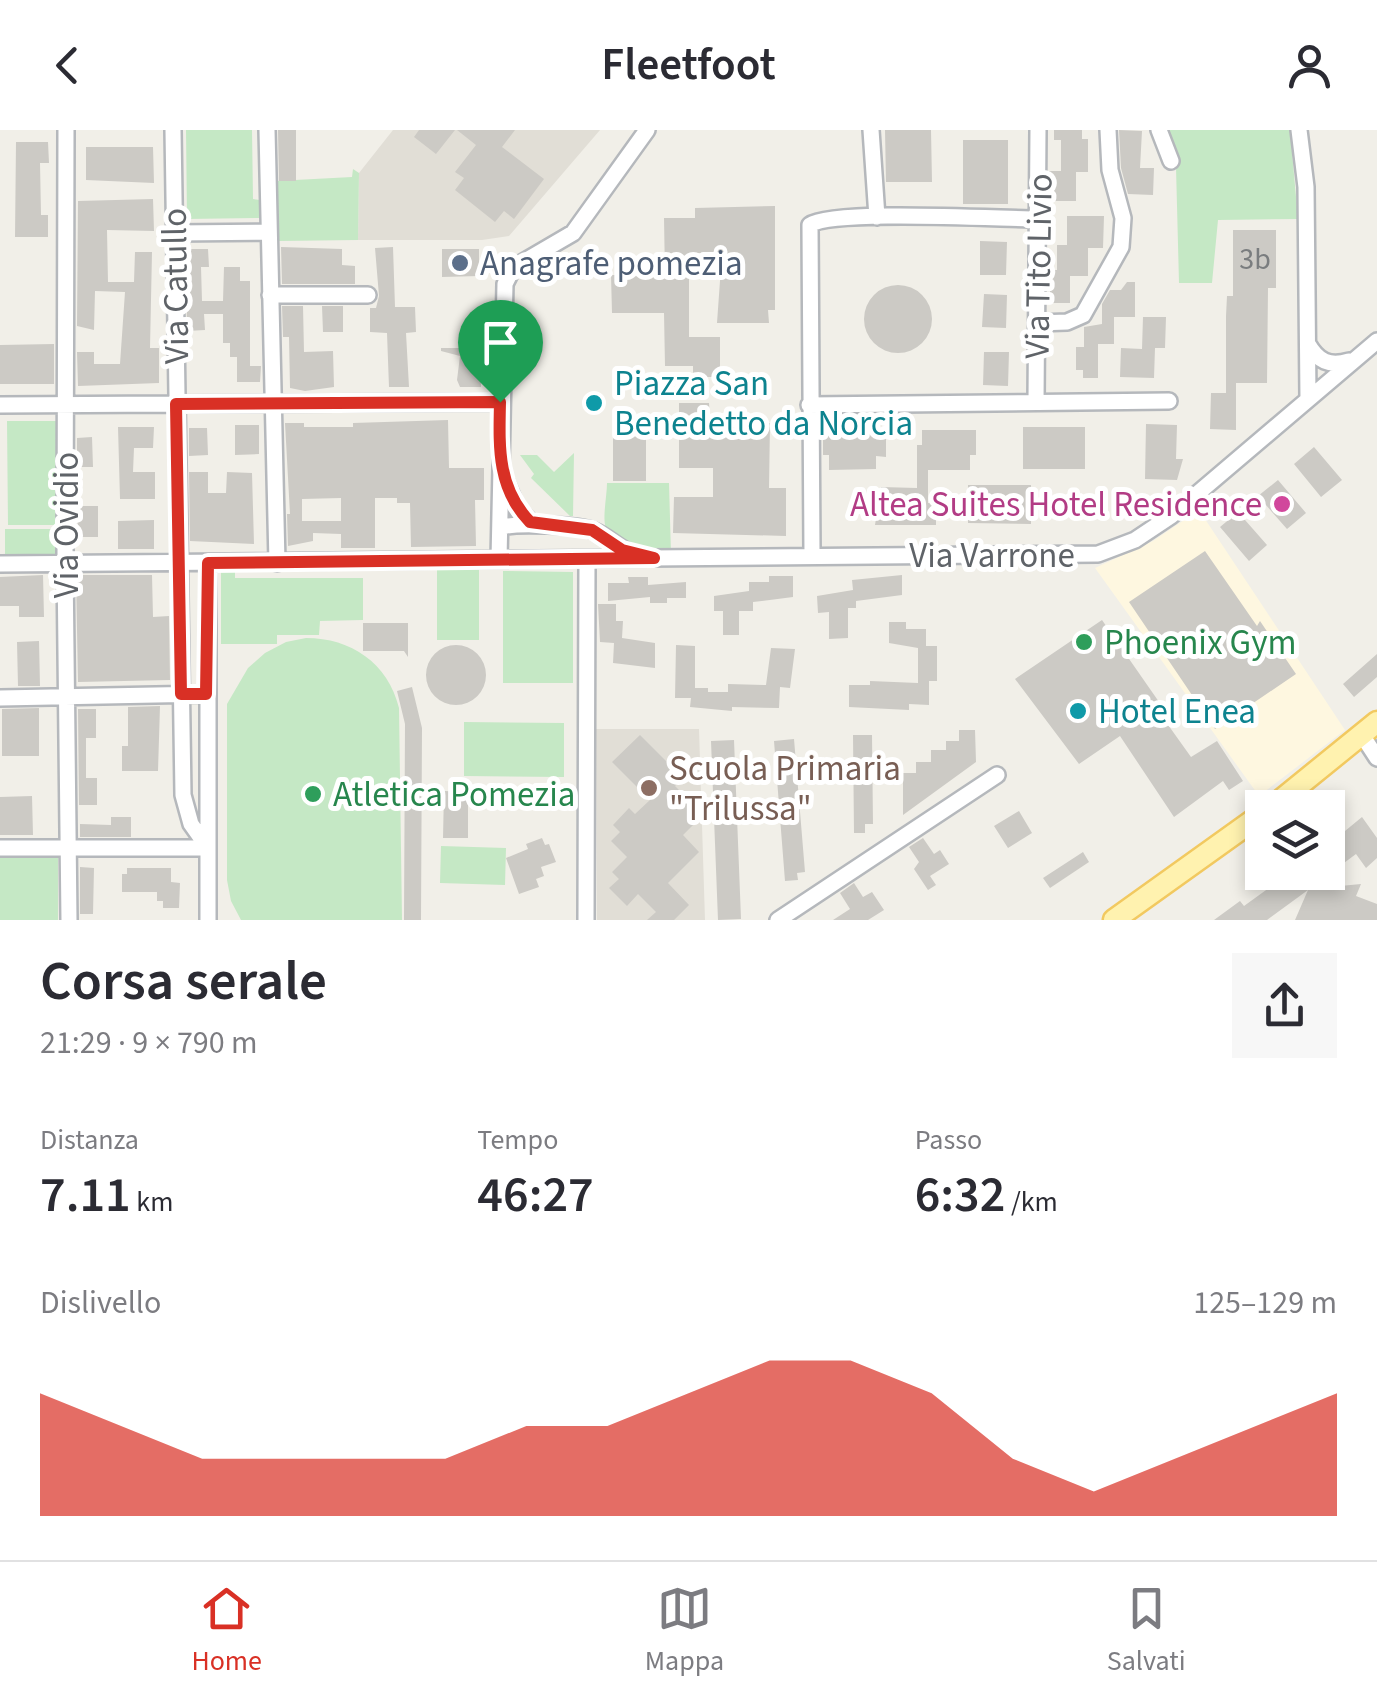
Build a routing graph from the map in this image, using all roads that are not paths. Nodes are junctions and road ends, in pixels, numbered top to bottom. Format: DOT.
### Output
graph roads {
  1 [pos="66,130"];
  2 [pos="173,130"];
  3 [pos="266,130"];
  4 [pos="646,130"];
  5 [pos="870,130"];
  6 [pos="1038,130"];
  7 [pos="1108,130"];
  8 [pos="1159,130"];
  9 [pos="1300,130"];
  10 [pos="1171,161"];
  11 [pos="877,217"];
  12 [pos="1040,218"];
  13 [pos="269,232"];
  14 [pos="174,233"];
  15 [pos="368,294"];
  16 [pos="270,295"];
  17 [pos="1038,322"];
  18 [pos="1377,340"];
  19 [pos="1308,344"];
  20 [pos="1357,358"];
  21 [pos="1308,398"];
  22 [pos="1169,401"];
  23 [pos="500,402"];
  24 [pos="1036,402"];
  25 [pos="66,404"];
  26 [pos="176,404"];
  27 [pos="274,404"];
  28 [pos="809,404"];
  29 [pos="0,405"];
  30 [pos="501,466"];
  31 [pos="530,522"];
  32 [pos="500,528"];
  33 [pos="597,532"];
  34 [pos="812,556"];
  35 [pos="654,558"];
  36 [pos="499,559"];
  37 [pos="590,559"];
  38 [pos="65,563"];
  39 [pos="178,563"];
  40 [pos="208,563"];
  41 [pos="277,563"];
  42 [pos="0,564"];
  43 [pos="181,694"];
  44 [pos="206,694"];
  45 [pos="66,696"];
  46 [pos="0,698"];
  47 [pos="1369,729"];
  48 [pos="1377,758"];
  49 [pos="997,776"];
  50 [pos="1293,790"];
  51 [pos="1245,826"];
  52 [pos="0,848"];
  53 [pos="208,848"];
  54 [pos="68,849"];
  55 [pos="70,920"];
  56 [pos="208,920"];
  57 [pos="586,920"];
  58 [pos="778,920"];
  59 [pos="1114,920"];
  1 -- 25 [label="street, Via Ovidio"];
  2 -- 14 [label="street, Via Catullo"];
  3 -- 13 [label="street"];
  4 -- 23 [label="street"];
  5 -- 11 [label="street"];
  6 -- 12 [label="street, Via Tito Livio"];
  7 -- 17 [label="street"];
  8 -- 10 [label="street"];
  9 -- 19 [label="street"];
  11 -- 12 [label="street"];
  11 -- 28 [label="street"];
  12 -- 17 [label="street, Via Tito Livio"];
  13 -- 14 [label="street"];
  13 -- 16 [label="street"];
  14 -- 26 [label="street, Via Catullo"];
  15 -- 16 [label="street"];
  16 -- 27 [label="street"];
  17 -- 24 [label="street, Via Tito Livio"];
  18 -- 20 [label="street, Via Varrone"];
  19 -- 20 [label="street"];
  19 -- 21 [label="street"];
  20 -- 21 [label="street, Via Varrone"];
  21 -- 34 [label="street, Via Varrone"];
  22 -- 24 [label="street"];
  23 -- 27 [label="street"];
  23 -- 30 [label="street"];
  24 -- 28 [label="street"];
  25 -- 26 [label="street"];
  25 -- 29 [label="street"];
  25 -- 38 [label="street, Via Ovidio"];
  26 -- 27 [label="street"];
  26 -- 39 [label="street, Via Catullo"];
  27 -- 41 [label="street"];
  28 -- 34 [label="street"];
  30 -- 31 [label="street"];
  30 -- 32 [label="street"];
  31 -- 32 [label="street, Via Varrone"];
  31 -- 33 [label="street, Via Varrone"];
  32 -- 36 [label="street"];
  33 -- 35 [label="street, Via Varrone"];
  33 -- 37 [label="street"];
  34 -- 35 [label="street, Via Varrone"];
  35 -- 37 [label="street, Via Varrone"];
  36 -- 37 [label="street, Via Varrone"];
  36 -- 41 [label="street, Via Varrone"];
  37 -- 57 [label="street"];
  38 -- 39 [label="street, Via Varrone"];
  38 -- 42 [label="street, Via Varrone"];
  38 -- 45 [label="street, Via Ovidio"];
  39 -- 40 [label="street, Via Varrone"];
  39 -- 43 [label="street, Via Catullo"];
  40 -- 41 [label="street, Via Varrone"];
  40 -- 44 [label="street"];
  43 -- 44 [label="street"];
  43 -- 45 [label="street"];
  43 -- 53 [label="street, Via Catullo"];
  44 -- 53 [label="street"];
  45 -- 46 [label="street"];
  45 -- 54 [label="street, Via Ovidio"];
  47 -- 48 [label="street"];
  47 -- 50 [label="main road"];
  49 -- 58 [label="street"];
  51 -- 59 [label="main road"];
  52 -- 54 [label="street"];
  53 -- 54 [label="street"];
  53 -- 56 [label="street"];
  54 -- 55 [label="street, Via Ovidio"];
}
